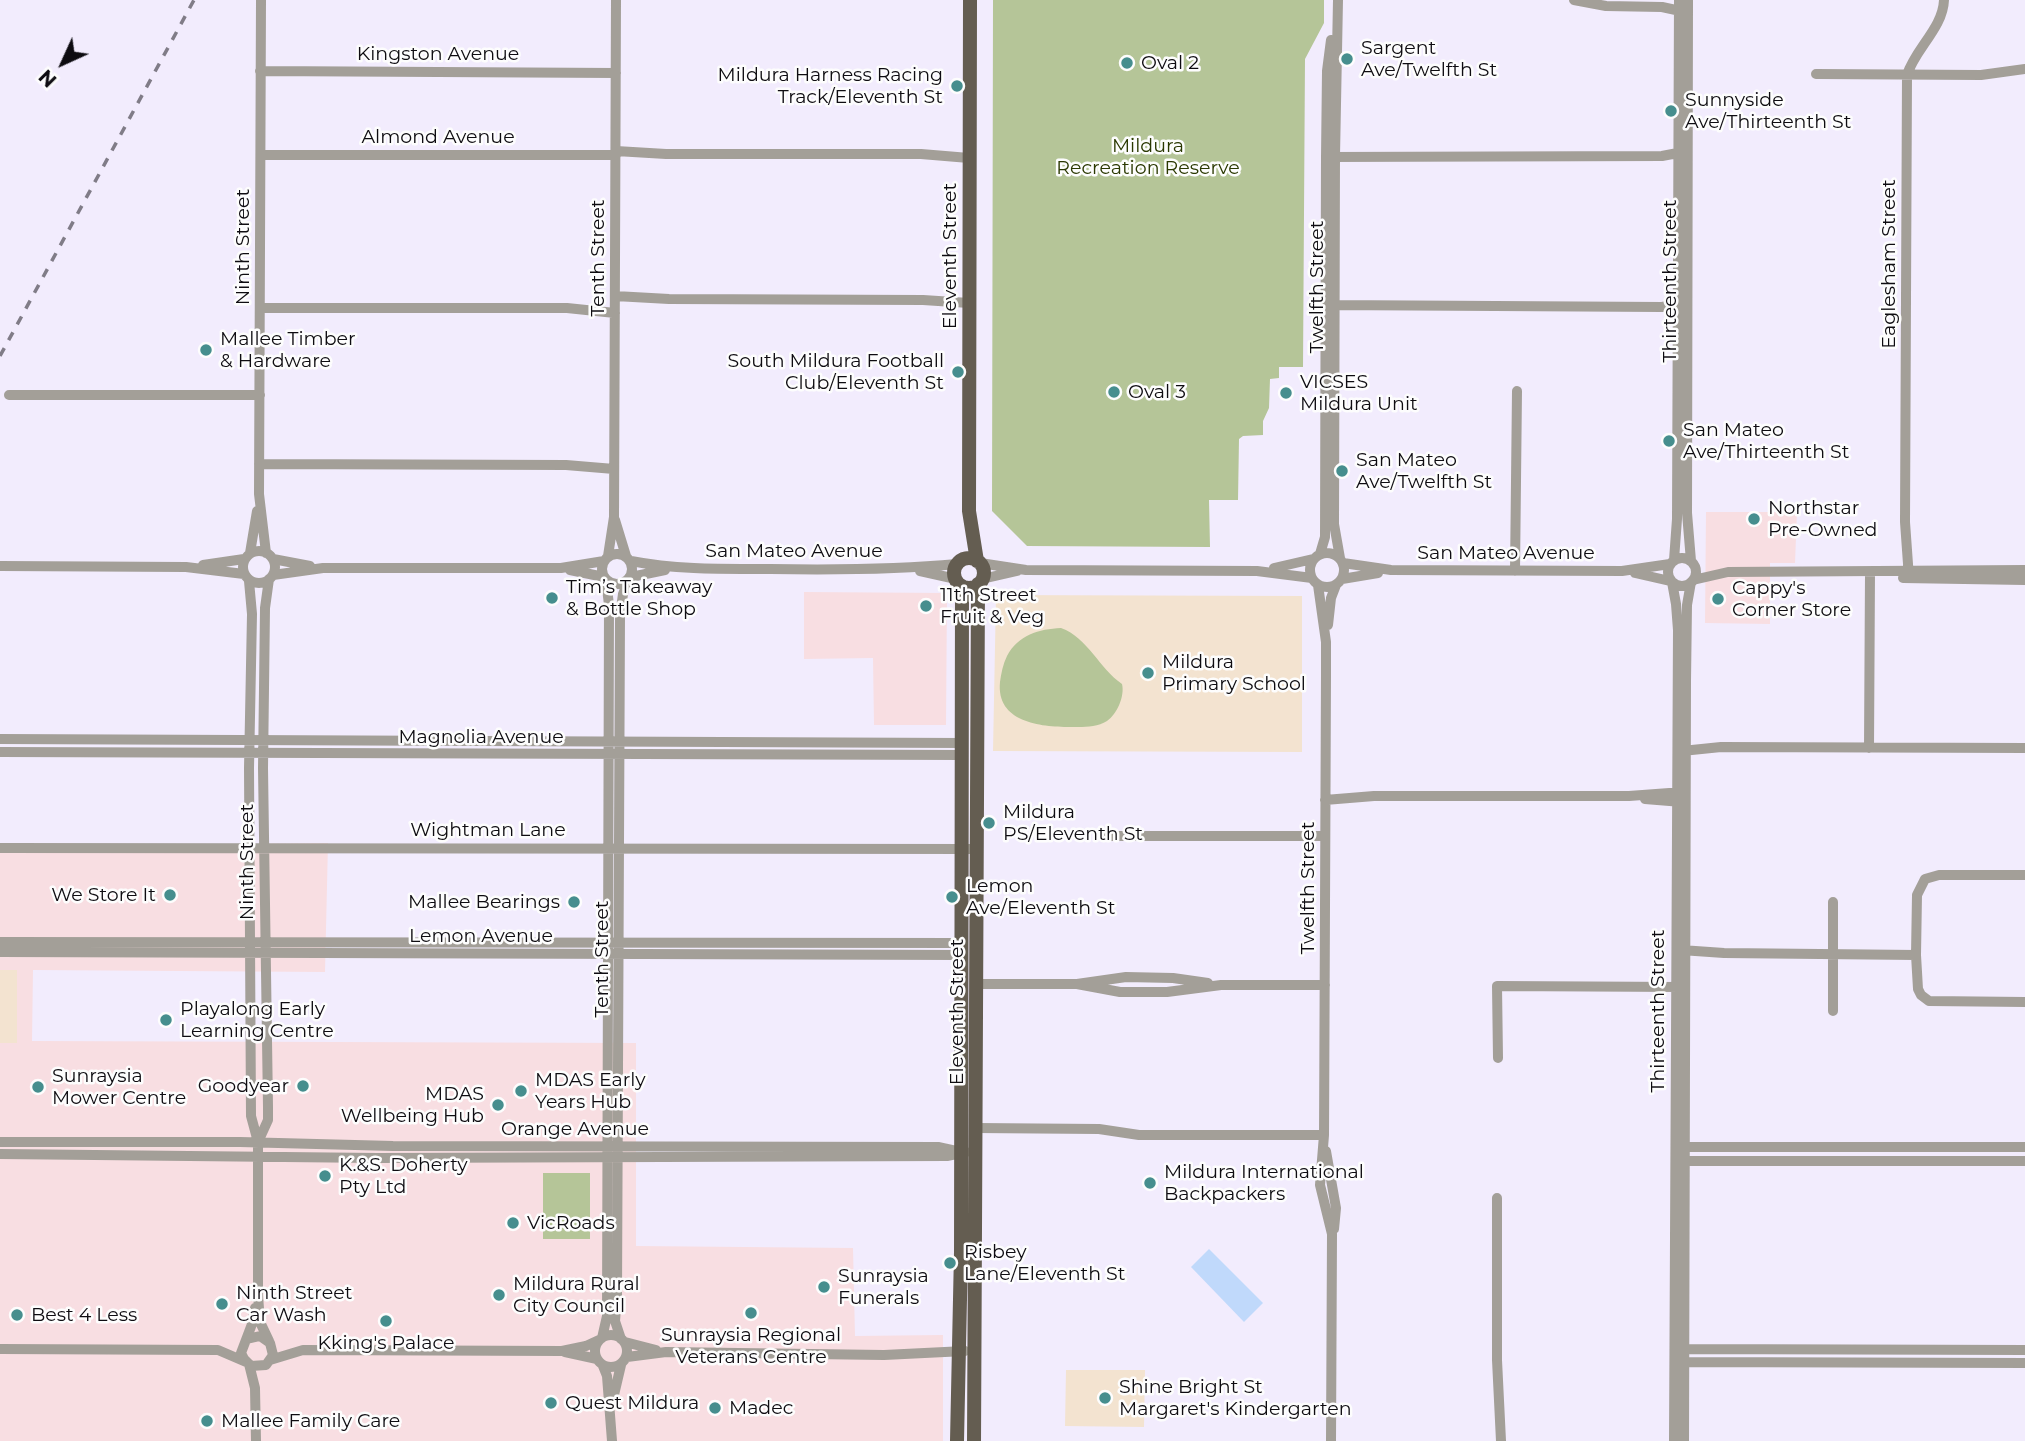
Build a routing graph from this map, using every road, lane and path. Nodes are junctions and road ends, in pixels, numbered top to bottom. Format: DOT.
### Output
graph roads {
  1 [pos="261,0"];
  2 [pos="616,0"];
  3 [pos="970,0"];
  4 [pos="1338,0"];
  5 [pos="1574,0"];
  6 [pos="1944,0"];
  7 [pos="1684,4"];
  8 [pos="2025,69"];
  9 [pos="260,71"];
  10 [pos="616,73"];
  11 [pos="1816,74"];
  12 [pos="1907,75"];
  13 [pos="261,155"];
  14 [pos="616,155"];
  15 [pos="970,155"];
  16 [pos="1330,157"];
  17 [pos="1683,157"];
  18 [pos="969,300"];
  19 [pos="615,304"];
  20 [pos="1330,305"];
  21 [pos="1683,307"];
  22 [pos="260,308"];
  23 [pos="1517,391"];
  24 [pos="9,395"];
  25 [pos="260,395"];
  26 [pos="260,464"];
  27 [pos="614,465"];
  28 [pos="259,494"];
  29 [pos="969,511"];
  30 [pos="614,517"];
  31 [pos="247,556"];
  32 [pos="270,556"];
  33 [pos="1317,557"];
  34 [pos="628,558"];
  35 [pos="606,559"];
  36 [pos="1341,560"];
  37 [pos="979,562"];
  38 [pos="1672,562"];
  39 [pos="1692,563"];
  40 [pos="0,566"];
  41 [pos="186,567"];
  42 [pos="323,568"];
  43 [pos="561,568"];
  44 [pos="675,568"];
  45 [pos="1026,570"];
  46 [pos="1391,570"];
  47 [pos="2025,570"];
  48 [pos="1257,571"];
  49 [pos="1516,571"];
  50 [pos="1622,571"];
  51 [pos="959,572"];
  52 [pos="1728,572"];
  53 [pos="1870,573"];
  54 [pos="1905,574"];
  55 [pos="246,577"];
  56 [pos="271,577"];
  57 [pos="605,578"];
  58 [pos="630,578"];
  59 [pos="2025,580"];
  60 [pos="980,581"];
  61 [pos="1671,581"];
  62 [pos="1692,581"];
  63 [pos="1315,582"];
  64 [pos="1339,582"];
  65 [pos="1326,642"];
  66 [pos="0,739"];
  67 [pos="18,739"];
  68 [pos="48,739"];
  69 [pos="79,739"];
  70 [pos="111,740"];
  71 [pos="141,740"];
  72 [pos="174,740"];
  73 [pos="205,740"];
  74 [pos="250,740"];
  75 [pos="264,740"];
  76 [pos="311,740"];
  77 [pos="341,740"];
  78 [pos="372,741"];
  79 [pos="404,741"];
  80 [pos="435,741"];
  81 [pos="466,741"];
  82 [pos="498,741"];
  83 [pos="527,741"];
  84 [pos="560,741"];
  85 [pos="614,741"];
  86 [pos="667,741"];
  87 [pos="697,741"];
  88 [pos="729,741"];
  89 [pos="760,742"];
  90 [pos="807,742"];
  91 [pos="852,742"];
  92 [pos="899,743"];
  93 [pos="1681,747"];
  94 [pos="978,748"];
  95 [pos="1869,748"];
  96 [pos="2025,748"];
  97 [pos="962,749"];
  98 [pos="0,752"];
  99 [pos="18,752"];
  100 [pos="48,752"];
  101 [pos="79,752"];
  102 [pos="110,752"];
  103 [pos="141,752"];
  104 [pos="174,753"];
  105 [pos="205,753"];
  106 [pos="250,753"];
  107 [pos="264,753"];
  108 [pos="311,754"];
  109 [pos="342,754"];
  110 [pos="372,754"];
  111 [pos="404,755"];
  112 [pos="435,755"];
  113 [pos="465,755"];
  114 [pos="499,755"];
  115 [pos="527,755"];
  116 [pos="560,755"];
  117 [pos="614,755"];
  118 [pos="666,755"];
  119 [pos="697,755"];
  120 [pos="729,755"];
  121 [pos="760,755"];
  122 [pos="807,755"];
  123 [pos="852,755"];
  124 [pos="899,755"];
  125 [pos="1326,796"];
  126 [pos="1681,797"];
  127 [pos="1102,836"];
  128 [pos="1325,836"];
  129 [pos="265,847"];
  130 [pos="0,848"];
  131 [pos="251,848"];
  132 [pos="613,848"];
  133 [pos="970,849"];
  134 [pos="2025,875"];
  135 [pos="1833,902"];
  136 [pos="0,942"];
  137 [pos="250,948"];
  138 [pos="266,948"];
  139 [pos="607,948"];
  140 [pos="619,948"];
  141 [pos="961,949"];
  142 [pos="976,950"];
  143 [pos="0,952"];
  144 [pos="1680,954"];
  145 [pos="1833,954"];
  146 [pos="1916,955"];
  147 [pos="976,984"];
  148 [pos="1325,985"];
  149 [pos="1681,987"];
  150 [pos="2025,1002"];
  151 [pos="1833,1011"];
  152 [pos="1498,1058"];
  153 [pos="976,1128"];
  154 [pos="1324,1135"];
  155 [pos="0,1142"];
  156 [pos="28,1142"];
  157 [pos="258,1142"];
  158 [pos="146,1143"];
  159 [pos="1680,1147"];
  160 [pos="2025,1147"];
  161 [pos="612,1151"];
  162 [pos="968,1152"];
  163 [pos="0,1154"];
  164 [pos="27,1154"];
  165 [pos="146,1155"];
  166 [pos="258,1156"];
  167 [pos="1680,1161"];
  168 [pos="2025,1161"];
  169 [pos="1497,1198"];
  170 [pos="258,1295"];
  171 [pos="246,1339"];
  172 [pos="599,1340"];
  173 [pos="623,1341"];
  174 [pos="270,1342"];
  175 [pos="0,1349"];
  176 [pos="1679,1349"];
  177 [pos="218,1350"];
  178 [pos="303,1350"];
  179 [pos="2025,1350"];
  180 [pos="562,1351"];
  181 [pos="975,1351"];
  182 [pos="666,1352"];
  183 [pos="958,1352"];
  184 [pos="270,1361"];
  185 [pos="624,1361"];
  186 [pos="600,1362"];
  187 [pos="1679,1362"];
  188 [pos="247,1363"];
  189 [pos="2025,1363"];
  190 [pos="255,1393"];
  191 [pos="611,1416"];
  192 [pos="256,1441"];
  193 [pos="612,1441"];
  194 [pos="957,1441"];
  195 [pos="974,1441"];
  196 [pos="1331,1441"];
  197 [pos="1502,1441"];
  198 [pos="1674,1441"];
  199 [pos="1684,1441"];
  1 -- 9 [label="street, Ninth Street"];
  2 -- 10 [label="street, Tenth Street"];
  3 -- 15 [label="main road, Eleventh Street"];
  4 -- 16 [label="street, Twelfth Street"];
  5 -- 7 [label="street"];
  6 -- 12 [label="street, Eaglesham Street"];
  7 -- 17 [label="street, Thirteenth Street"];
  8 -- 12 [label="street"];
  9 -- 10 [label="street, Kingston Avenue"];
  9 -- 13 [label="street, Ninth Street"];
  10 -- 14 [label="street, Tenth Street"];
  11 -- 12 [label="street"];
  12 -- 54 [label="street, Eaglesham Street"];
  13 -- 14 [label="street, Almond Avenue"];
  13 -- 22 [label="street, Ninth Street"];
  14 -- 15 [label="street, Almond Avenue"];
  14 -- 19 [label="street, Tenth Street"];
  15 -- 18 [label="main road, Eleventh Street"];
  16 -- 17 [label="street"];
  16 -- 20 [label="street, Twelfth Street"];
  17 -- 21 [label="street, Thirteenth Street"];
  18 -- 19 [label="street"];
  18 -- 29 [label="main road, Eleventh Street"];
  19 -- 22 [label="street"];
  19 -- 27 [label="street, Tenth Street"];
  20 -- 21 [label="street"];
  20 -- 33 [label="street, Twelfth Street"];
  20 -- 36 [label="street, Twelfth Street"];
  21 -- 38 [label="street, Thirteenth Street"];
  21 -- 39 [label="street, Thirteenth Street"];
  22 -- 25 [label="street, Ninth Street"];
  23 -- 49 [label="street"];
  24 -- 25 [label="street"];
  25 -- 26 [label="street, Ninth Street"];
  26 -- 27 [label="street"];
  26 -- 28 [label="street, Ninth Street"];
  27 -- 30 [label="street, Tenth Street"];
  28 -- 31 [label="street, Ninth Street"];
  28 -- 32 [label="street, Ninth Street"];
  29 -- 37 [label="main road, Eleventh Street"];
  29 -- 51 [label="main road, Eleventh Street"];
  30 -- 34 [label="street, Tenth Street"];
  30 -- 35 [label="street, Tenth Street"];
  31 -- 32 [label="street"];
  31 -- 41 [label="street"];
  31 -- 55 [label="street"];
  32 -- 42 [label="street"];
  32 -- 56 [label="street"];
  33 -- 36 [label="street"];
  33 -- 48 [label="street"];
  33 -- 63 [label="street"];
  34 -- 35 [label="street"];
  34 -- 44 [label="street, San Mateo Avenue"];
  34 -- 58 [label="street"];
  35 -- 43 [label="street"];
  35 -- 57 [label="street"];
  36 -- 46 [label="street, San Mateo Avenue"];
  36 -- 64 [label="street"];
  37 -- 45 [label="street"];
  37 -- 51 [label="main road"];
  37 -- 60 [label="main road"];
  38 -- 39 [label="street"];
  38 -- 50 [label="street, San Mateo Avenue"];
  38 -- 61 [label="street"];
  39 -- 52 [label="street"];
  39 -- 62 [label="street"];
  40 -- 41 [label="street"];
  41 -- 55 [label="street"];
  42 -- 43 [label="street"];
  42 -- 56 [label="street"];
  43 -- 57 [label="street"];
  44 -- 51 [label="street, San Mateo Avenue"];
  44 -- 58 [label="street, San Mateo Avenue"];
  45 -- 48 [label="street"];
  45 -- 60 [label="street"];
  46 -- 49 [label="street, San Mateo Avenue"];
  46 -- 64 [label="street, San Mateo Avenue"];
  47 -- 54 [label="street"];
  48 -- 63 [label="street"];
  49 -- 50 [label="street, San Mateo Avenue"];
  50 -- 61 [label="street, San Mateo Avenue"];
  51 -- 60 [label="main road"];
  51 -- 97 [label="main road, Eleventh Street"];
  52 -- 53 [label="street"];
  52 -- 62 [label="street"];
  53 -- 54 [label="street"];
  53 -- 95 [label="street"];
  54 -- 59 [label="street"];
  55 -- 56 [label="street"];
  55 -- 74 [label="street, Ninth Street"];
  56 -- 75 [label="street, Ninth Street"];
  57 -- 58 [label="street"];
  57 -- 85 [label="street, Tenth Street"];
  58 -- 85 [label="street, Tenth Street"];
  60 -- 94 [label="main road, Eleventh Street"];
  61 -- 62 [label="street"];
  61 -- 93 [label="street, Thirteenth Street"];
  62 -- 93 [label="street, Thirteenth Street"];
  63 -- 64 [label="street"];
  63 -- 65 [label="street, Twelfth Street"];
  64 -- 65 [label="street, Twelfth Street"];
  65 -- 125 [label="street, Twelfth Street"];
  66 -- 67 [label="street, Magnolia Avenue"];
  67 -- 68 [label="street, Magnolia Avenue"];
  67 -- 99 [label="street"];
  68 -- 69 [label="street, Magnolia Avenue"];
  68 -- 100 [label="street"];
  69 -- 70 [label="street, Magnolia Avenue"];
  69 -- 101 [label="street"];
  70 -- 71 [label="street, Magnolia Avenue"];
  70 -- 102 [label="street"];
  71 -- 72 [label="street, Magnolia Avenue"];
  71 -- 103 [label="street"];
  72 -- 73 [label="street, Magnolia Avenue"];
  72 -- 104 [label="street"];
  73 -- 74 [label="street, Magnolia Avenue"];
  73 -- 105 [label="street"];
  74 -- 75 [label="street, Magnolia Avenue"];
  74 -- 106 [label="street, Ninth Street"];
  75 -- 76 [label="street, Magnolia Avenue"];
  75 -- 107 [label="street, Ninth Street"];
  76 -- 77 [label="street, Magnolia Avenue"];
  76 -- 108 [label="street"];
  77 -- 78 [label="street, Magnolia Avenue"];
  77 -- 109 [label="street"];
  78 -- 79 [label="street, Magnolia Avenue"];
  78 -- 110 [label="street"];
  79 -- 80 [label="street, Magnolia Avenue"];
  79 -- 111 [label="street"];
  80 -- 81 [label="street, Magnolia Avenue"];
  80 -- 112 [label="street"];
  81 -- 82 [label="street, Magnolia Avenue"];
  81 -- 113 [label="street"];
  82 -- 83 [label="street, Magnolia Avenue"];
  82 -- 114 [label="street"];
  83 -- 84 [label="street, Magnolia Avenue"];
  83 -- 115 [label="street"];
  84 -- 85 [label="street, Magnolia Avenue"];
  84 -- 116 [label="street"];
  85 -- 86 [label="street, Magnolia Avenue"];
  85 -- 117 [label="street, Tenth Street"];
  86 -- 87 [label="street, Magnolia Avenue"];
  86 -- 118 [label="street"];
  87 -- 88 [label="street, Magnolia Avenue"];
  87 -- 119 [label="street"];
  88 -- 89 [label="street, Magnolia Avenue"];
  88 -- 120 [label="street"];
  89 -- 90 [label="street, Magnolia Avenue"];
  89 -- 121 [label="street"];
  90 -- 91 [label="street, Magnolia Avenue"];
  90 -- 122 [label="street"];
  91 -- 92 [label="street, Magnolia Avenue"];
  91 -- 123 [label="street"];
  92 -- 97 [label="street, Magnolia Avenue"];
  92 -- 124 [label="street"];
  93 -- 95 [label="street"];
  93 -- 126 [label="street, Thirteenth Street"];
  94 -- 97 [label="main road"];
  94 -- 133 [label="main road, Eleventh Street"];
  95 -- 96 [label="street"];
  97 -- 124 [label="street, Magnolia Avenue"];
  97 -- 133 [label="main road, Eleventh Street"];
  98 -- 99 [label="street, Magnolia Avenue"];
  99 -- 100 [label="street, Magnolia Avenue"];
  100 -- 101 [label="street, Magnolia Avenue"];
  101 -- 102 [label="street, Magnolia Avenue"];
  102 -- 103 [label="street, Magnolia Avenue"];
  103 -- 104 [label="street, Magnolia Avenue"];
  104 -- 105 [label="street, Magnolia Avenue"];
  105 -- 106 [label="street, Magnolia Avenue"];
  106 -- 107 [label="street, Magnolia Avenue"];
  106 -- 131 [label="street, Ninth Street"];
  107 -- 108 [label="street, Magnolia Avenue"];
  107 -- 129 [label="street, Ninth Street"];
  108 -- 109 [label="street, Magnolia Avenue"];
  109 -- 110 [label="street, Magnolia Avenue"];
  110 -- 111 [label="street, Magnolia Avenue"];
  111 -- 112 [label="street, Magnolia Avenue"];
  112 -- 113 [label="street, Magnolia Avenue"];
  113 -- 114 [label="street, Magnolia Avenue"];
  114 -- 115 [label="street, Magnolia Avenue"];
  115 -- 116 [label="street, Magnolia Avenue"];
  116 -- 117 [label="street, Magnolia Avenue"];
  117 -- 118 [label="street, Magnolia Avenue"];
  117 -- 132 [label="street, Tenth Street"];
  118 -- 119 [label="street, Magnolia Avenue"];
  119 -- 120 [label="street, Magnolia Avenue"];
  120 -- 121 [label="street, Magnolia Avenue"];
  121 -- 122 [label="street, Magnolia Avenue"];
  122 -- 123 [label="street, Magnolia Avenue"];
  123 -- 124 [label="street, Magnolia Avenue"];
  125 -- 126 [label="street"];
  125 -- 128 [label="street, Twelfth Street"];
  126 -- 144 [label="street, Thirteenth Street"];
  127 -- 128 [label="street"];
  128 -- 148 [label="street, Twelfth Street"];
  129 -- 131 [label="street, Wightman Lane"];
  129 -- 132 [label="street, Wightman Lane"];
  129 -- 138 [label="street, Ninth Street"];
  130 -- 131 [label="street, Wightman Lane"];
  131 -- 137 [label="street, Ninth Street"];
  132 -- 133 [label="street, Wightman Lane"];
  132 -- 139 [label="street, Tenth Street"];
  132 -- 140 [label="street, Tenth Street"];
  133 -- 141 [label="main road, Eleventh Street"];
  133 -- 142 [label="main road, Eleventh Street"];
  134 -- 146 [label="street"];
  135 -- 145 [label="street"];
  136 -- 137 [label="street, Lemon Avenue"];
  137 -- 138 [label="street, Lemon Avenue"];
  137 -- 143 [label="street, Lemon Avenue"];
  137 -- 157 [label="street, Ninth Street"];
  138 -- 139 [label="street, Lemon Avenue"];
  138 -- 157 [label="street, Ninth Street"];
  139 -- 140 [label="street, Lemon Avenue"];
  139 -- 161 [label="street, Tenth Street"];
  140 -- 141 [label="street, Lemon Avenue"];
  140 -- 161 [label="street, Tenth Street"];
  141 -- 142 [label="main road"];
  141 -- 162 [label="main road, Eleventh Street"];
  142 -- 147 [label="main road, Eleventh Street"];
  144 -- 145 [label="street"];
  144 -- 149 [label="street, Thirteenth Street"];
  145 -- 146 [label="street"];
  145 -- 151 [label="street"];
  146 -- 150 [label="street"];
  147 -- 148 [label="street"];
  147 -- 153 [label="main road, Eleventh Street"];
  148 -- 154 [label="street, Twelfth Street"];
  149 -- 152 [label="street"];
  149 -- 159 [label="street, Thirteenth Street"];
  153 -- 154 [label="street"];
  153 -- 162 [label="main road, Eleventh Street"];
  154 -- 196 [label="street, Twelfth Street"];
  155 -- 156 [label="street, Orange Avenue"];
  156 -- 158 [label="street, Orange Avenue"];
  156 -- 164 [label="street"];
  157 -- 158 [label="street, Orange Avenue"];
  157 -- 161 [label="street, Orange Avenue"];
  157 -- 166 [label="street, Ninth Street"];
  158 -- 165 [label="street"];
  159 -- 160 [label="street"];
  159 -- 167 [label="street, Thirteenth Street"];
  161 -- 162 [label="street, Orange Avenue"];
  161 -- 166 [label="street, Orange Avenue"];
  161 -- 172 [label="street, Tenth Street"];
  161 -- 173 [label="street, Tenth Street"];
  162 -- 181 [label="main road, Eleventh Street"];
  162 -- 183 [label="main road, Eleventh Street"];
  163 -- 164 [label="street, Orange Avenue"];
  164 -- 165 [label="street, Orange Avenue"];
  165 -- 166 [label="street, Orange Avenue"];
  166 -- 170 [label="street, Ninth Street"];
  167 -- 168 [label="street"];
  167 -- 176 [label="street, Thirteenth Street"];
  169 -- 197 [label="street"];
  170 -- 171 [label="street, Ninth Street"];
  170 -- 174 [label="street, Ninth Street"];
  171 -- 174 [label="street"];
  171 -- 177 [label="street"];
  171 -- 188 [label="street"];
  172 -- 173 [label="street"];
  172 -- 180 [label="street"];
  172 -- 186 [label="street, Tenth Street"];
  173 -- 182 [label="street"];
  173 -- 185 [label="street, Tenth Street"];
  174 -- 178 [label="street"];
  174 -- 184 [label="street"];
  175 -- 177 [label="street"];
  176 -- 179 [label="street"];
  176 -- 187 [label="street, Thirteenth Street"];
  177 -- 188 [label="street"];
  178 -- 180 [label="street"];
  178 -- 184 [label="street"];
  180 -- 186 [label="street"];
  181 -- 183 [label="street"];
  181 -- 195 [label="main road, Eleventh Street"];
  182 -- 183 [label="street"];
  182 -- 185 [label="street"];
  183 -- 194 [label="main road, Eleventh Street"];
  184 -- 188 [label="street"];
  184 -- 190 [label="street"];
  185 -- 186 [label="street"];
  185 -- 191 [label="street, Tenth Street"];
  186 -- 191 [label="street, Tenth Street"];
  187 -- 189 [label="street"];
  187 -- 198 [label="street, Thirteenth Street"];
  187 -- 199 [label="street, Thirteenth Street"];
  188 -- 190 [label="street"];
  190 -- 192 [label="street"];
  191 -- 193 [label="street, Tenth Street"];
}
